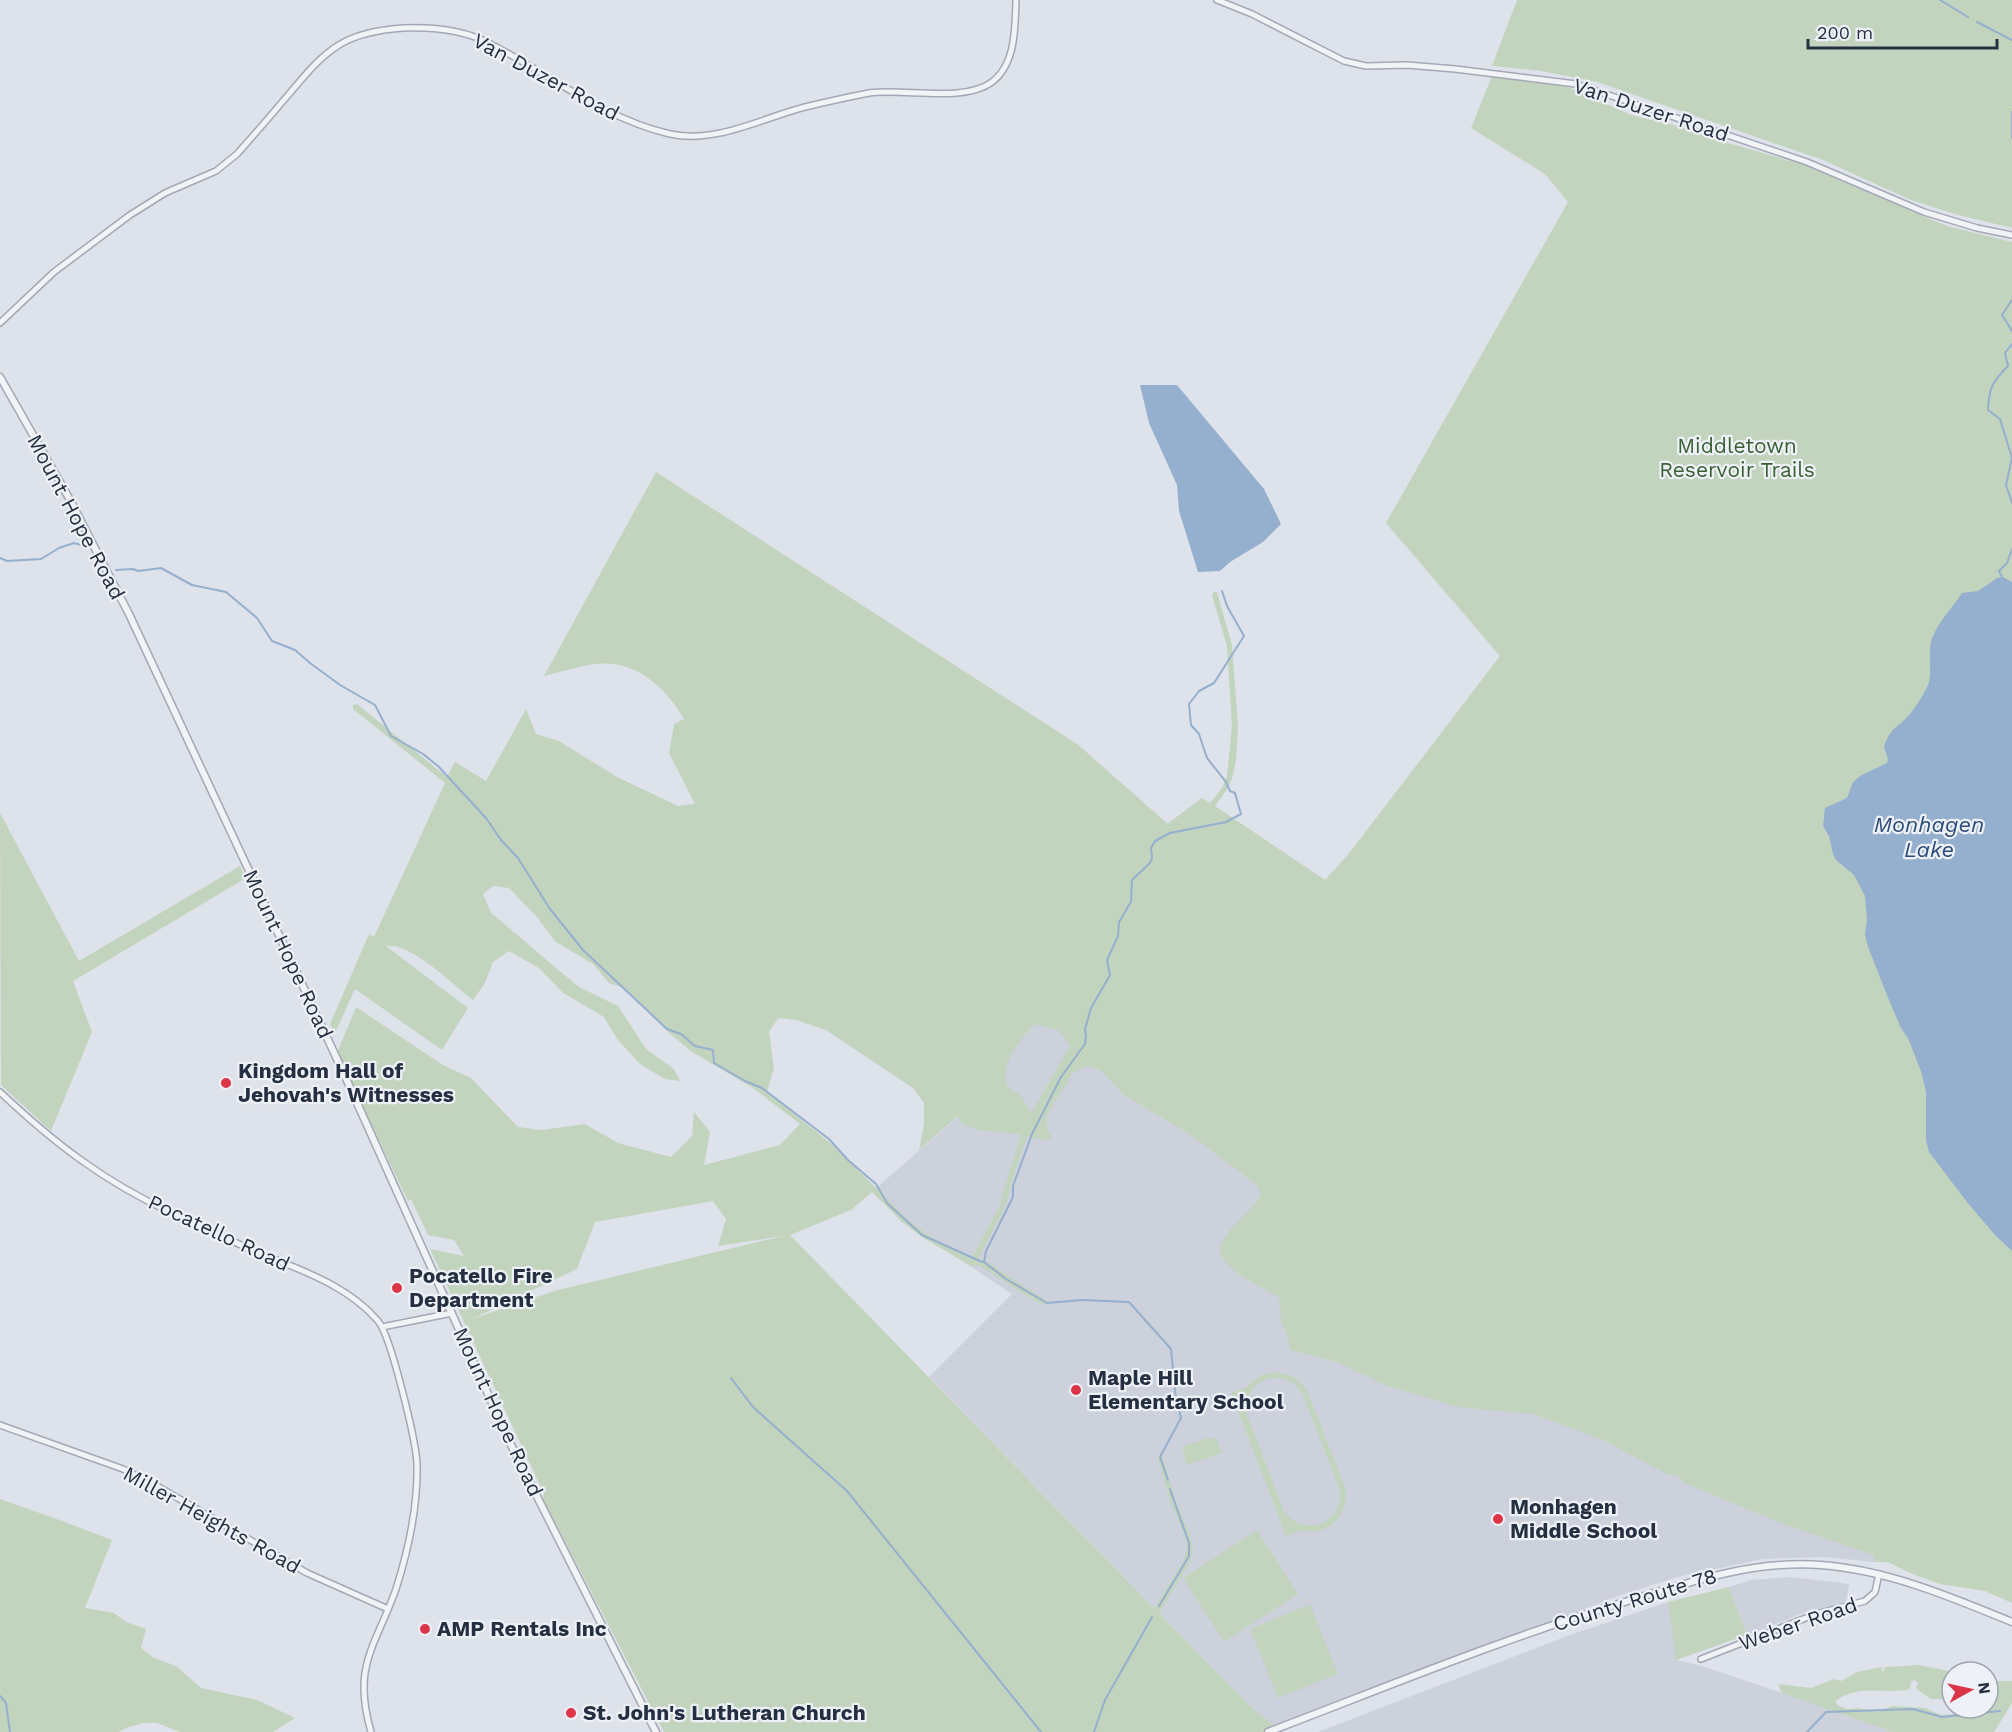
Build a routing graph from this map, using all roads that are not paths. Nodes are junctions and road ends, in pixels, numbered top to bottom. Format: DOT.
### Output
graph roads {
  1 [pos="1016,0"];
  2 [pos="1217,0"];
  3 [pos="2012,235"];
  4 [pos="0,323"];
  5 [pos="0,377"];
  6 [pos="0,1092"];
  7 [pos="452,1313"];
  8 [pos="382,1327"];
  9 [pos="0,1425"];
  10 [pos="1879,1574"];
  11 [pos="388,1609"];
  12 [pos="2012,1622"];
  13 [pos="1701,1659"];
  14 [pos="371,1732"];
  15 [pos="656,1732"];
  16 [pos="1268,1732"];
  1 -- 4 [label="street, Van Duzer Road"];
  2 -- 3 [label="street, Van Duzer Road"];
  5 -- 7 [label="street, Mount Hope Road"];
  6 -- 8 [label="street, Pocatello Road"];
  7 -- 8 [label="street"];
  7 -- 15 [label="street, Mount Hope Road"];
  8 -- 11 [label="street"];
  9 -- 11 [label="street, Miller Heights Road"];
  10 -- 12 [label="street, County Route 78"];
  10 -- 13 [label="street, Weber Road"];
  10 -- 16 [label="street, County Route 78"];
  11 -- 14 [label="street"];
}
